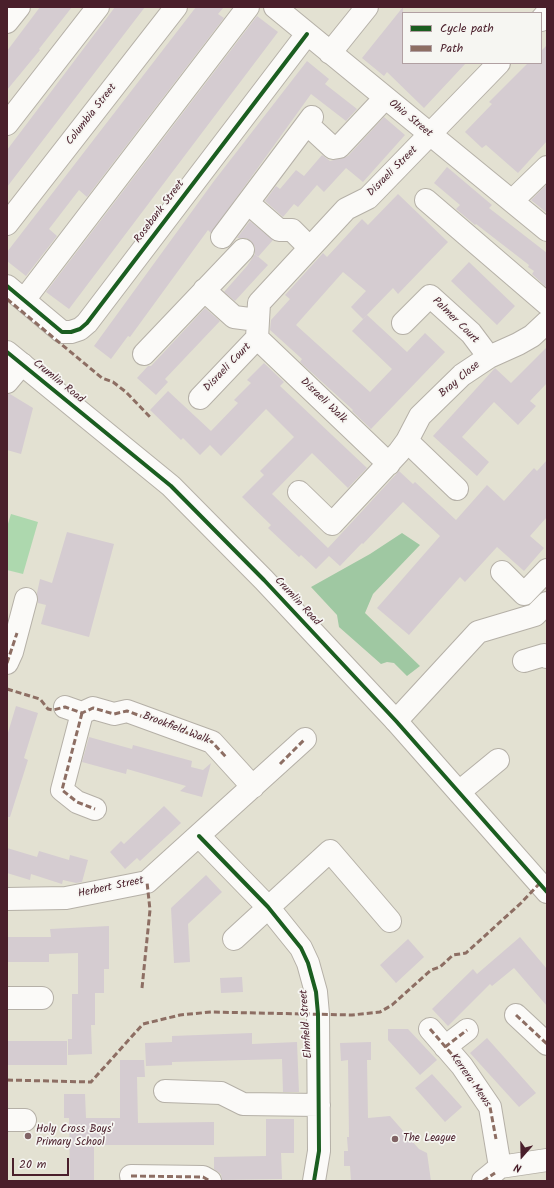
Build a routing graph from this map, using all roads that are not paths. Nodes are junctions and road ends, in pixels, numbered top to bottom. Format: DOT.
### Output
graph roads {
  1 [pos="19,7"];
  2 [pos="98,7"];
  3 [pos="176,7"];
  4 [pos="248,7"];
  5 [pos="274,7"];
  6 [pos="367,7"];
  7 [pos="7,22"];
  8 [pos="307,34"];
  9 [pos="330,53"];
  10 [pos="498,64"];
  11 [pos="385,98"];
  12 [pos="7,124"];
  13 [pos="430,135"];
  14 [pos="547,167"];
  15 [pos="426,200"];
  16 [pos="512,201"];
  17 [pos="248,203"];
  18 [pos="7,224"];
  19 [pos="547,230"];
  20 [pos="222,237"];
  21 [pos="310,248"];
  22 [pos="243,250"];
  23 [pos="7,286"];
  24 [pos="204,290"];
  25 [pos="24,300"];
  26 [pos="547,304"];
  27 [pos="547,322"];
  28 [pos="403,323"];
  29 [pos="257,329"];
  30 [pos="144,354"];
  31 [pos="489,357"];
  32 [pos="14,358"];
  33 [pos="7,382"];
  34 [pos="200,398"];
  35 [pos="407,441"];
  36 [pos="389,464"];
  37 [pos="457,489"];
  38 [pos="299,492"];
  39 [pos="547,570"];
  40 [pos="502,572"];
  41 [pos="26,599"];
  42 [pos="547,603"];
  43 [pos="547,657"];
  44 [pos="524,661"];
  45 [pos="7,663"];
  46 [pos="396,721"];
  47 [pos="305,739"];
  48 [pos="498,760"];
  49 [pos="253,787"];
  50 [pos="459,792"];
  51 [pos="95,809"];
  52 [pos="198,836"];
  53 [pos="547,892"];
  54 [pos="7,899"];
  55 [pos="268,907"];
  56 [pos="390,921"];
  57 [pos="234,939"];
  58 [pos="7,998"];
  59 [pos="42,998"];
  60 [pos="516,1015"];
  61 [pos="430,1029"];
  62 [pos="467,1030"];
  63 [pos="547,1044"];
  64 [pos="445,1047"];
  65 [pos="165,1091"];
  66 [pos="319,1105"];
  67 [pos="547,1160"];
  68 [pos="493,1174"];
  69 [pos="131,1176"];
  70 [pos="210,1181"];
  71 [pos="314,1181"];
  1 -- 7 [label="street"];
  2 -- 12 [label="street"];
  3 -- 18 [label="street, Columbia Street"];
  4 -- 25 [label="street"];
  5 -- 8 [label="street, Ohio Street"];
  6 -- 9 [label="street"];
  8 -- 9 [label="street, Ohio Street"];
  8 -- 25 [label="street, Rosebank Street"];
  9 -- 11 [label="street, Ohio Street"];
  10 -- 13 [label="street, Disraeli Street"];
  11 -- 13 [label="street, Ohio Street"];
  11 -- 17 [label="street"];
  13 -- 16 [label="street, Ohio Street"];
  13 -- 21 [label="street, Disraeli Street"];
  14 -- 16 [label="street"];
  15 -- 26 [label="street"];
  16 -- 19 [label="street, Ohio Street"];
  17 -- 20 [label="street"];
  17 -- 21 [label="street"];
  21 -- 29 [label="street, Disraeli Street"];
  22 -- 24 [label="street"];
  23 -- 25 [label="street, Rosebank Street"];
  24 -- 29 [label="street"];
  24 -- 30 [label="street"];
  27 -- 31 [label="street, Bray Close"];
  28 -- 31 [label="street, Palmer Court"];
  29 -- 34 [label="street, Disraeli Court"];
  29 -- 36 [label="street, Disraeli Walk"];
  31 -- 35 [label="street, Bray Close"];
  32 -- 33 [label="street"];
  32 -- 46 [label="street, Crumlin Road"];
  35 -- 36 [label="street, Bray Close"];
  35 -- 37 [label="street"];
  36 -- 38 [label="street, Bray Close"];
  39 -- 40 [label="street"];
  41 -- 45 [label="street"];
  42 -- 46 [label="street"];
  43 -- 44 [label="street"];
  46 -- 50 [label="street, Crumlin Road"];
  47 -- 49 [label="street, Herbert Street"];
  48 -- 50 [label="street"];
  49 -- 51 [label="street, Brookfield Walk"];
  49 -- 52 [label="street, Herbert Street"];
  50 -- 53 [label="street, Crumlin Road"];
  52 -- 54 [label="street, Herbert Street"];
  52 -- 55 [label="street, Elmfield Street"];
  55 -- 56 [label="street"];
  55 -- 57 [label="street"];
  55 -- 66 [label="street, Elmfield Street"];
  58 -- 59 [label="street"];
  60 -- 63 [label="street"];
  61 -- 64 [label="street, Kerrera Mews"];
  62 -- 64 [label="street"];
  64 -- 68 [label="street, Kerrera Mews"];
  65 -- 66 [label="street"];
  66 -- 71 [label="street, Elmfield Street"];
  67 -- 68 [label="street"];
  69 -- 70 [label="street"];
}
